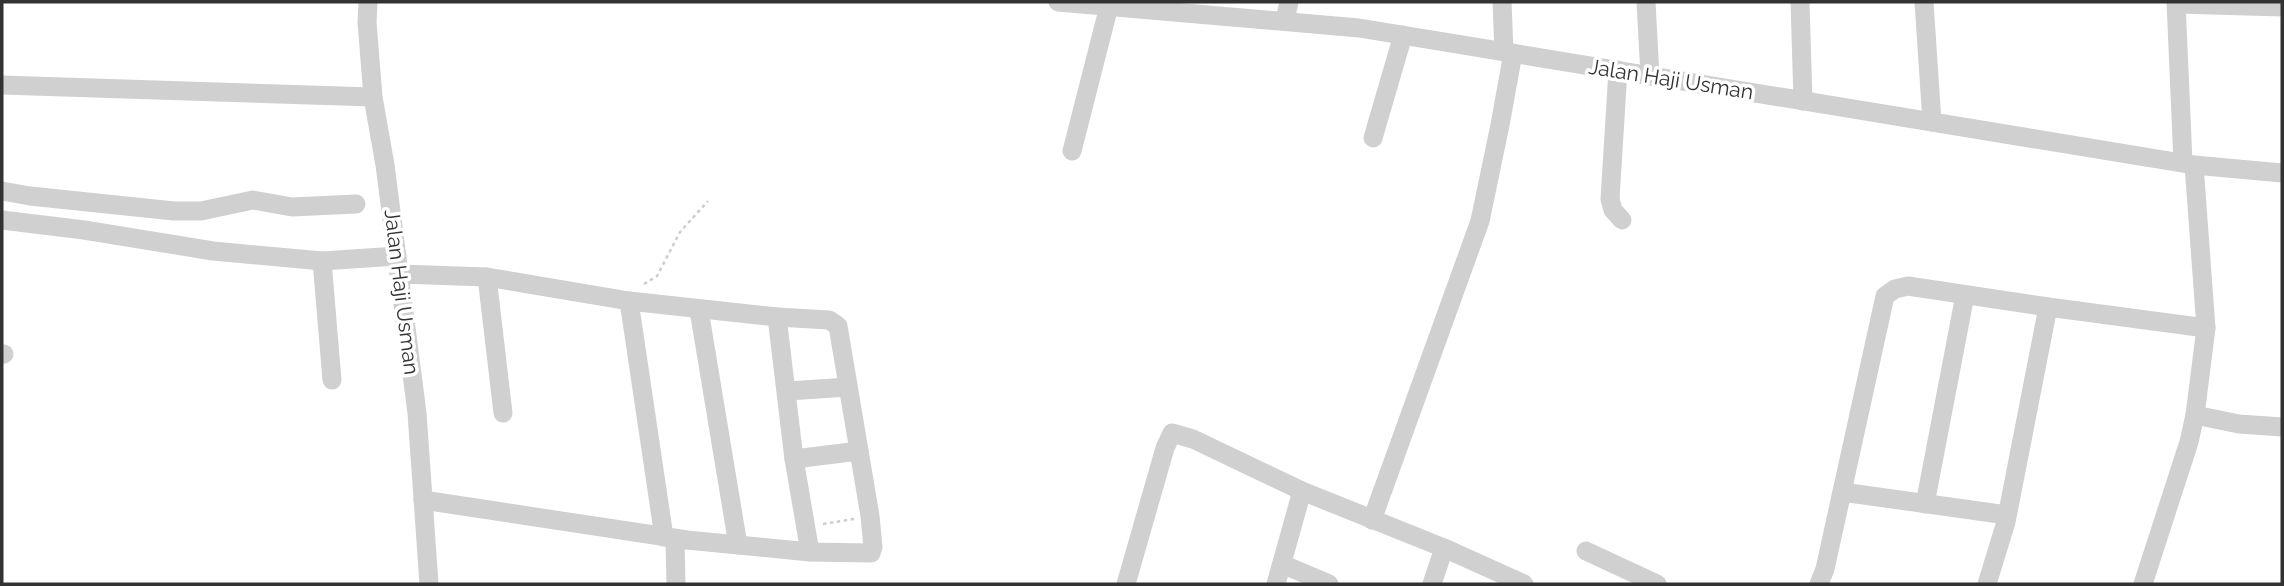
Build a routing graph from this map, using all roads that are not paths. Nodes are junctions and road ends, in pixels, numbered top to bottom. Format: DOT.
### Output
graph roads {
  1 [pos="368,2"];
  2 [pos="1058,2"];
  3 [pos="1502,2"];
  4 [pos="1646,2"];
  5 [pos="1800,2"];
  6 [pos="1924,2"];
  7 [pos="2176,3"];
  8 [pos="1109,6"];
  9 [pos="2282,7"];
  10 [pos="1287,11"];
  11 [pos="1403,35"];
  12 [pos="1508,52"];
  13 [pos="1618,71"];
  14 [pos="1650,76"];
  15 [pos="2,85"];
  16 [pos="373,97"];
  17 [pos="1803,101"];
  18 [pos="1932,122"];
  19 [pos="1373,138"];
  20 [pos="1072,151"];
  21 [pos="2189,164"];
  22 [pos="2282,173"];
  23 [pos="2,191"];
  24 [pos="356,204"];
  25 [pos="2,220"];
  26 [pos="1622,220"];
  27 [pos="322,261"];
  28 [pos="398,265"];
  29 [pos="487,277"];
  30 [pos="1965,295"];
  31 [pos="625,300"];
  32 [pos="2048,307"];
  33 [pos="699,310"];
  34 [pos="777,317"];
  35 [pos="2206,328"];
  36 [pos="332,380"];
  37 [pos="848,387"];
  38 [pos="788,391"];
  39 [pos="503,413"];
  40 [pos="2195,415"];
  41 [pos="2282,427"];
  42 [pos="859,451"];
  43 [pos="794,459"];
  44 [pos="1303,491"];
  45 [pos="1842,492"];
  46 [pos="423,500"];
  47 [pos="1925,504"];
  48 [pos="2007,516"];
  49 [pos="1372,520"];
  50 [pos="669,538"];
  51 [pos="738,545"];
  52 [pos="1444,548"];
  53 [pos="1586,551"];
  54 [pos="810,552"];
  55 [pos="1282,564"];
  56 [pos="429,584"];
  57 [pos="676,584"];
  58 [pos="1126,584"];
  59 [pos="1276,584"];
  60 [pos="1329,584"];
  61 [pos="1432,584"];
  62 [pos="1524,584"];
  63 [pos="1657,584"];
  64 [pos="1819,584"];
  65 [pos="1987,584"];
  66 [pos="2143,584"];
  1 -- 16 [label="street, Jalan Haji Usman"];
  2 -- 8 [label="street, Jalan Haji Usman"];
  3 -- 12 [label="street"];
  4 -- 14 [label="street"];
  5 -- 17 [label="street"];
  6 -- 18 [label="street"];
  7 -- 9 [label="street"];
  7 -- 21 [label="street"];
  8 -- 10 [label="street, Jalan Haji Usman"];
  8 -- 20 [label="street"];
  10 -- 11 [label="street, Jalan Haji Usman"];
  11 -- 12 [label="street, Jalan Haji Usman"];
  11 -- 19 [label="street"];
  12 -- 13 [label="street, Jalan Haji Usman"];
  12 -- 49 [label="street"];
  13 -- 14 [label="street, Jalan Haji Usman"];
  13 -- 26 [label="street"];
  14 -- 17 [label="street, Jalan Haji Usman"];
  15 -- 16 [label="street"];
  16 -- 28 [label="street, Jalan Haji Usman"];
  17 -- 18 [label="street, Jalan Haji Usman"];
  18 -- 21 [label="street, Jalan Haji Usman"];
  21 -- 22 [label="street, Jalan Haji Usman"];
  21 -- 35 [label="street"];
  23 -- 24 [label="street"];
  25 -- 27 [label="street"];
  27 -- 28 [label="street"];
  27 -- 36 [label="street"];
  28 -- 29 [label="street"];
  28 -- 46 [label="street, Jalan Haji Usman"];
  29 -- 31 [label="street"];
  29 -- 39 [label="street"];
  30 -- 32 [label="street"];
  30 -- 45 [label="street"];
  30 -- 47 [label="street"];
  31 -- 33 [label="street"];
  31 -- 50 [label="street"];
  32 -- 35 [label="street"];
  32 -- 48 [label="street"];
  33 -- 34 [label="street"];
  33 -- 51 [label="street"];
  34 -- 37 [label="street"];
  34 -- 38 [label="street"];
  35 -- 40 [label="street"];
  37 -- 38 [label="street"];
  37 -- 42 [label="street"];
  38 -- 43 [label="street"];
  40 -- 41 [label="street"];
  40 -- 66 [label="street"];
  42 -- 43 [label="street"];
  42 -- 54 [label="street"];
  43 -- 54 [label="street"];
  44 -- 49 [label="street"];
  44 -- 55 [label="street"];
  44 -- 58 [label="street"];
  45 -- 47 [label="street"];
  45 -- 64 [label="street"];
  46 -- 50 [label="street"];
  46 -- 56 [label="street, Jalan Haji Usman"];
  47 -- 48 [label="street"];
  48 -- 65 [label="street"];
  49 -- 52 [label="street"];
  50 -- 51 [label="street"];
  50 -- 57 [label="street"];
  51 -- 54 [label="street"];
  52 -- 61 [label="street"];
  52 -- 62 [label="street"];
  53 -- 63 [label="street"];
  55 -- 59 [label="street"];
  55 -- 60 [label="street"];
}
